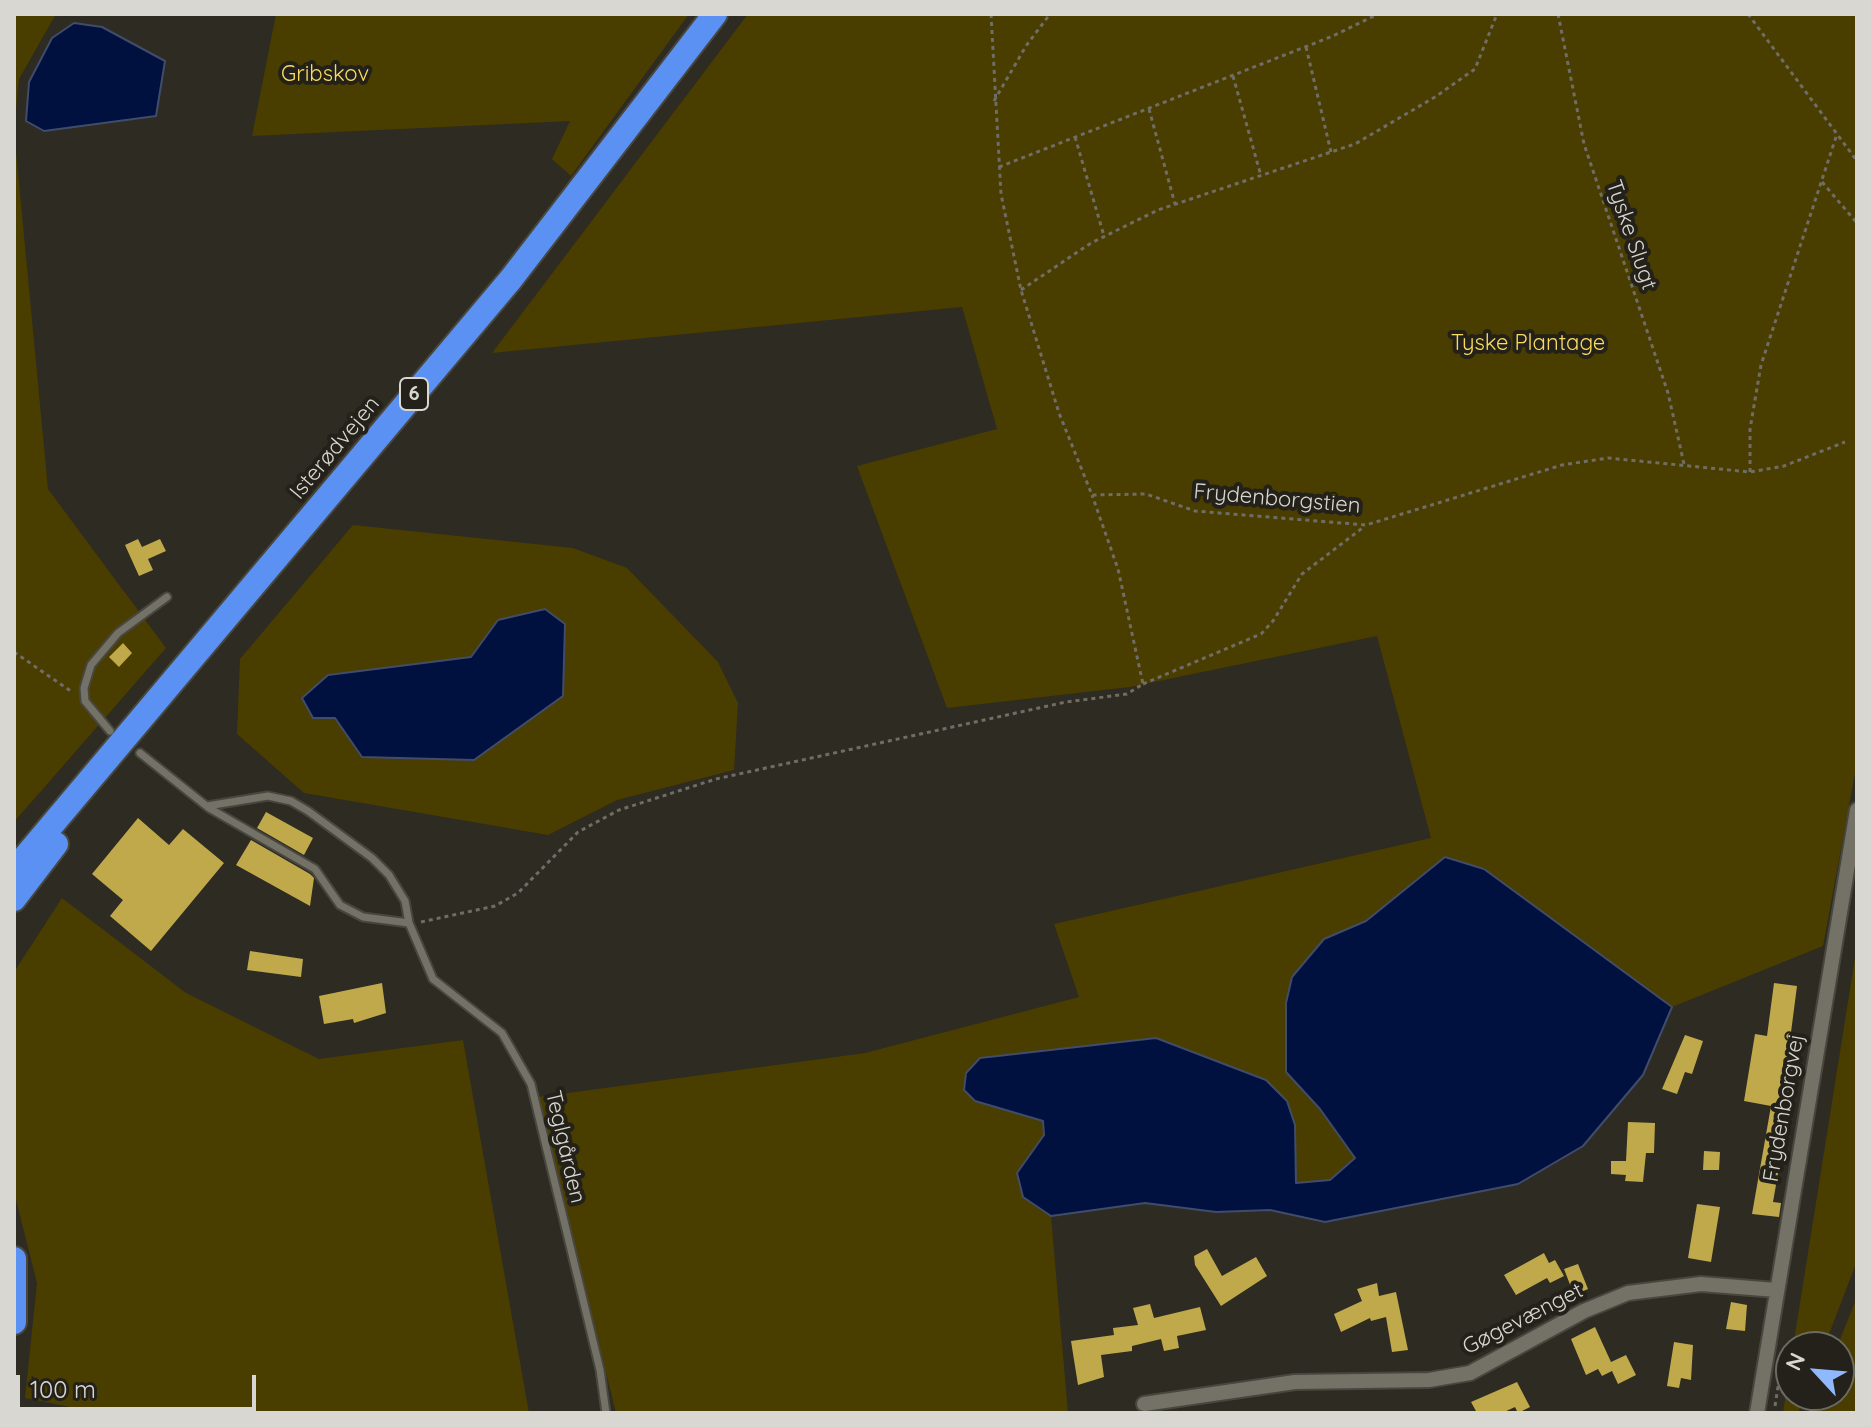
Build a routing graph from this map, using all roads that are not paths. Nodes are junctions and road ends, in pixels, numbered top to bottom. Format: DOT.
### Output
graph roads {
  1 [pos="715,14"];
  2 [pos="167,597"];
  3 [pos="110,731"];
  4 [pos="140,753"];
  5 [pos="102,765"];
  6 [pos="207,806"];
  7 [pos="1857,810"];
  8 [pos="14,870"];
  9 [pos="14,899"];
  10 [pos="409,923"];
  11 [pos="14,1259"];
  12 [pos="1776,1290"];
  13 [pos="14,1322"];
  14 [pos="1144,1404"];
  15 [pos="606,1413"];
  16 [pos="1757,1413"];
  1 -- 5 [label="highway, Isterødvejen / 6"];
  2 -- 3 [label="lane"];
  4 -- 6 [label="lane"];
  5 -- 8 [label="highway, Isterødvejen / 6"];
  5 -- 9 [label="highway"];
  6 -- 10 [label="lane"];
  6 -- 10 [label="lane, Teglgården"];
  7 -- 12 [label="street, Frydenborgvej"];
  10 -- 15 [label="lane, Teglgården"];
  11 -- 13 [label="highway"];
  12 -- 14 [label="street, Gøgevænget"];
  12 -- 16 [label="street, Frydenborgvej"];
}
